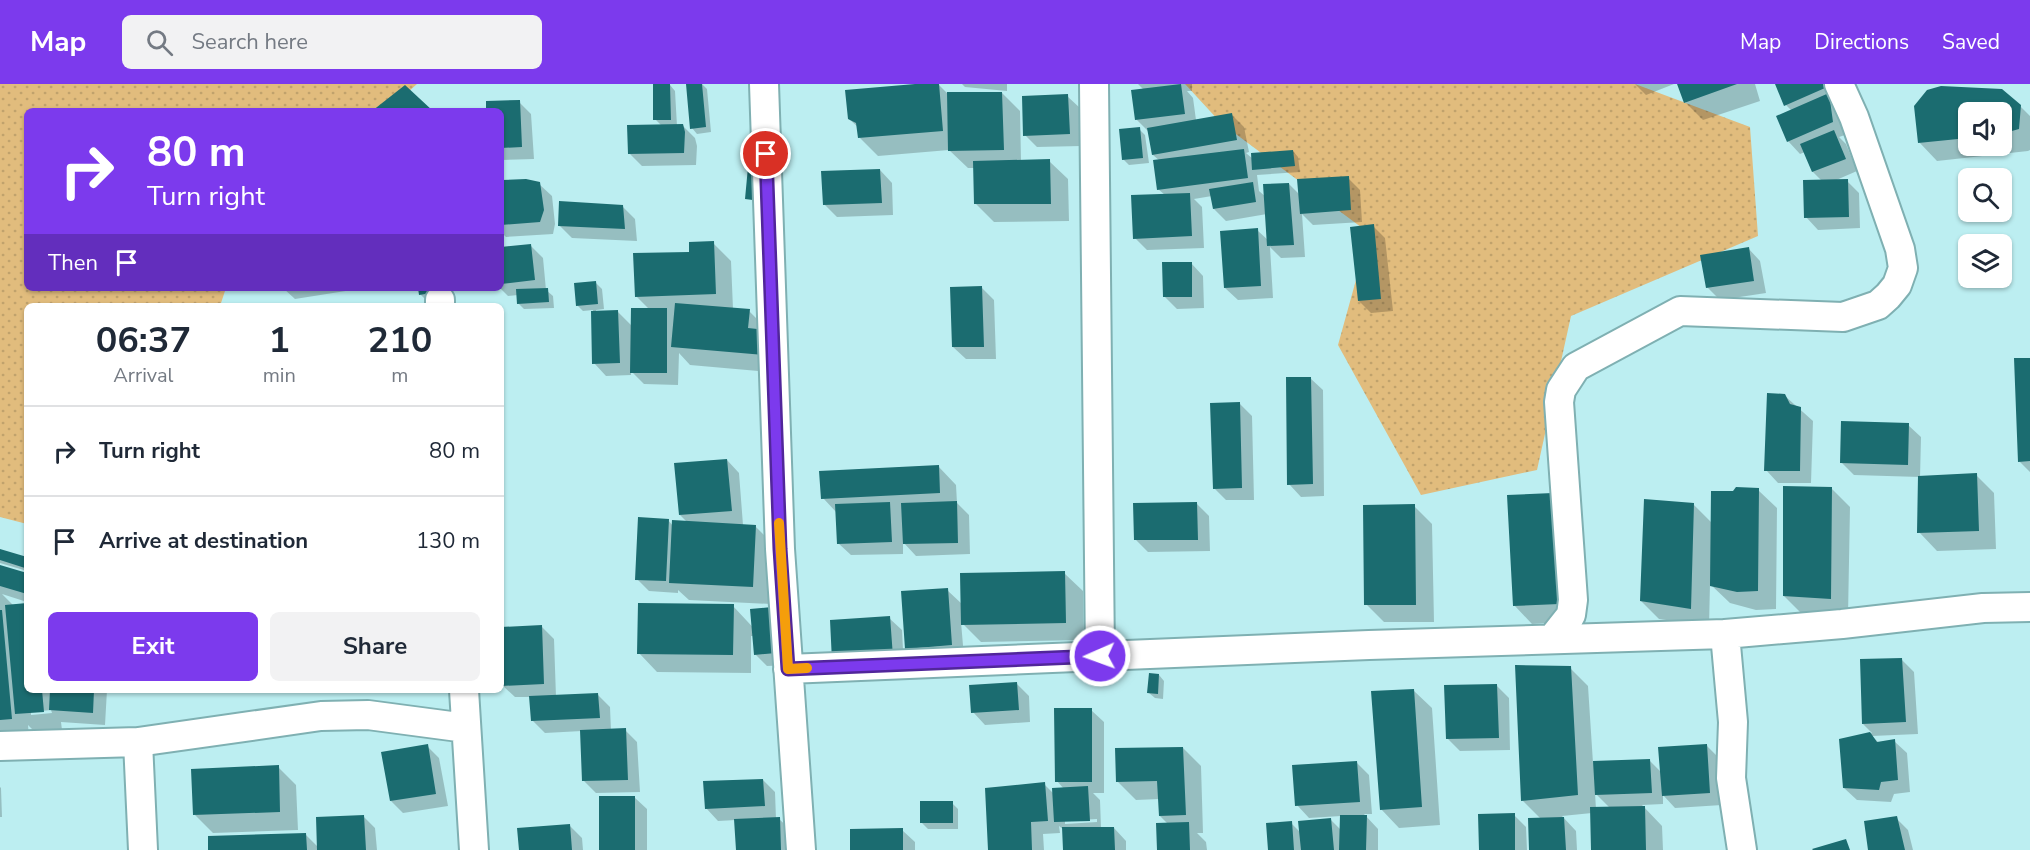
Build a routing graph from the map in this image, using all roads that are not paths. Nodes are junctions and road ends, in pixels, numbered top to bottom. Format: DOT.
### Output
graph roads {
  1 [pos="764,84"];
  2 [pos="1094,84"];
  3 [pos="1839,84"];
  4 [pos="2030,607"];
  5 [pos="1725,634"];
  6 [pos="1552,639"];
  7 [pos="1100,656"];
  8 [pos="788,669"];
  9 [pos="464,693"];
  10 [pos="466,728"];
  11 [pos="138,742"];
  12 [pos="0,746"];
  13 [pos="143,850"];
  14 [pos="474,850"];
  15 [pos="801,850"];
  16 [pos="1742,850"];
  1 -- 8 [label="street"];
  2 -- 7 [label="street"];
  3 -- 6 [label="street"];
  4 -- 5 [label="street"];
  5 -- 6 [label="street"];
  5 -- 16 [label="street"];
  6 -- 7 [label="street"];
  7 -- 8 [label="street"];
  8 -- 15 [label="street"];
  9 -- 10 [label="street"];
  10 -- 11 [label="street"];
  10 -- 14 [label="street"];
  11 -- 12 [label="street"];
  11 -- 13 [label="street"];
}
